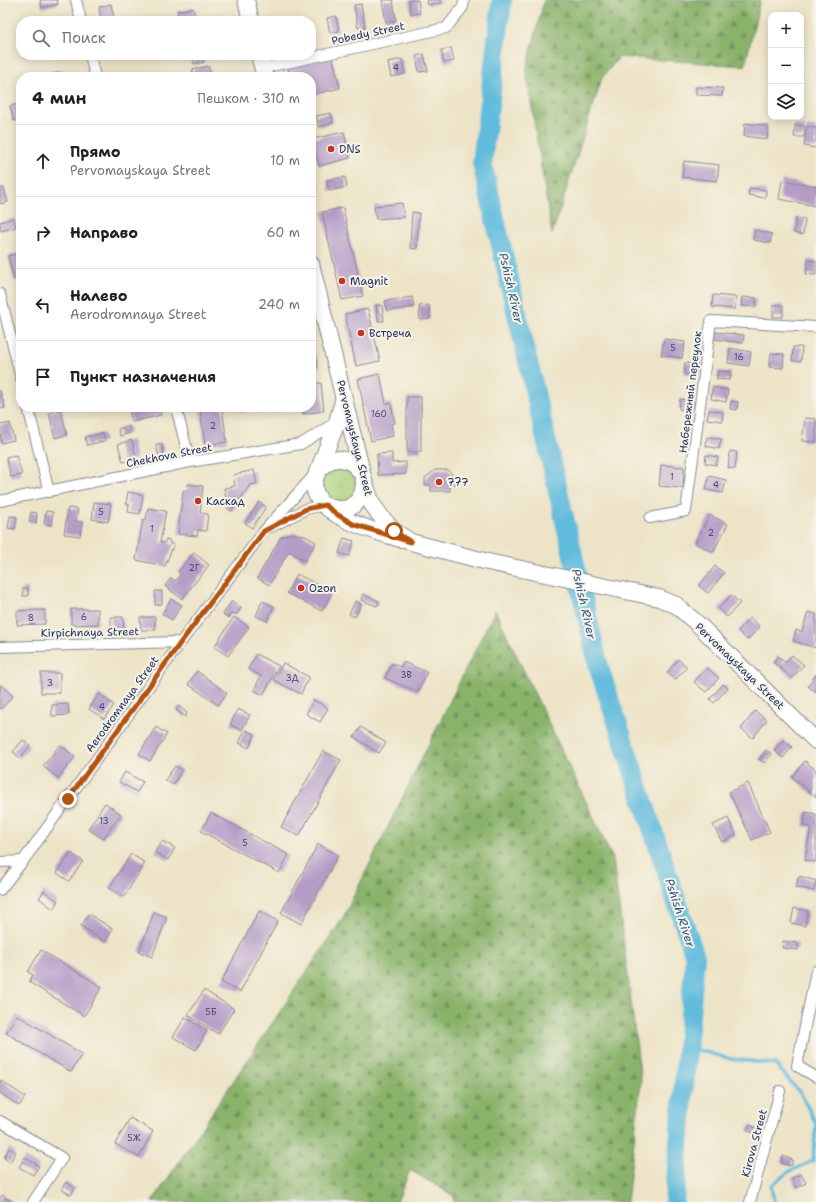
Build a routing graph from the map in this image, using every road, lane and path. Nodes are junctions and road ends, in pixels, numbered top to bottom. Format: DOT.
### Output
graph roads {
  1 [pos="76,0"];
  2 [pos="246,0"];
  3 [pos="464,0"];
  4 [pos="80,16"];
  5 [pos="250,16"];
  6 [pos="316,56"];
  7 [pos="91,60"];
  8 [pos="295,60"];
  9 [pos="262,67"];
  10 [pos="94,72"];
  11 [pos="316,284"];
  12 [pos="0,294"];
  13 [pos="816,327"];
  14 [pos="16,358"];
  15 [pos="345,397"];
  16 [pos="29,412"];
  17 [pos="177,412"];
  18 [pos="338,422"];
  19 [pos="190,462"];
  20 [pos="317,472"];
  21 [pos="364,478"];
  22 [pos="49,492"];
  23 [pos="0,501"];
  24 [pos="325,505"];
  25 [pos="650,518"];
  26 [pos="264,531"];
  27 [pos="411,542"];
  28 [pos="181,642"];
  29 [pos="0,647"];
  30 [pos="816,741"];
  31 [pos="23,861"];
  32 [pos="0,862"];
  33 [pos="0,890"];
  34 [pos="816,971"];
  35 [pos="816,1077"];
  36 [pos="780,1091"];
  37 [pos="0,1121"];
  38 [pos="33,1202"];
  39 [pos="750,1202"];
  1 -- 4 [label="street"];
  2 -- 5 [label="main road"];
  3 -- 6 [label="street, Pobedy Street"];
  7 -- 10 [label="street"];
  8 -- 9 [label="street, Pobedy Street"];
  11 -- 15 [label="main road, Pervomayskaya Street"];
  12 -- 14 [label="street"];
  13 -- 25 [label="street, Набережный переулок"];
  15 -- 18 [label="main road"];
  15 -- 21 [label="main road, Pervomayskaya Street"];
  16 -- 22 [label="street"];
  17 -- 19 [label="street"];
  18 -- 19 [label="street, Chekhova Street"];
  18 -- 20 [label="main road"];
  19 -- 22 [label="street, Chekhova Street"];
  20 -- 21 [label="main road"];
  20 -- 24 [label="main road"];
  20 -- 26 [label="street, Aerodromnaya Street"];
  21 -- 24 [label="main road"];
  21 -- 27 [label="main road, Pervomayskaya Street"];
  22 -- 23 [label="street, Chekhova Street"];
  24 -- 26 [label="street, Aerodromnaya Street"];
  24 -- 27 [label="main road"];
  26 -- 28 [label="street, Aerodromnaya Street"];
  27 -- 30 [label="main road, Pervomayskaya Street"];
  28 -- 29 [label="street, Kirpichnaya Street"];
  28 -- 31 [label="street, Aerodromnaya Street"];
  31 -- 32 [label="street"];
  31 -- 33 [label="street, Aerodromnaya Street"];
  34 -- 35 [label="street"];
  36 -- 39 [label="street, Kirova Street"];
  37 -- 38 [label="street"];
}
